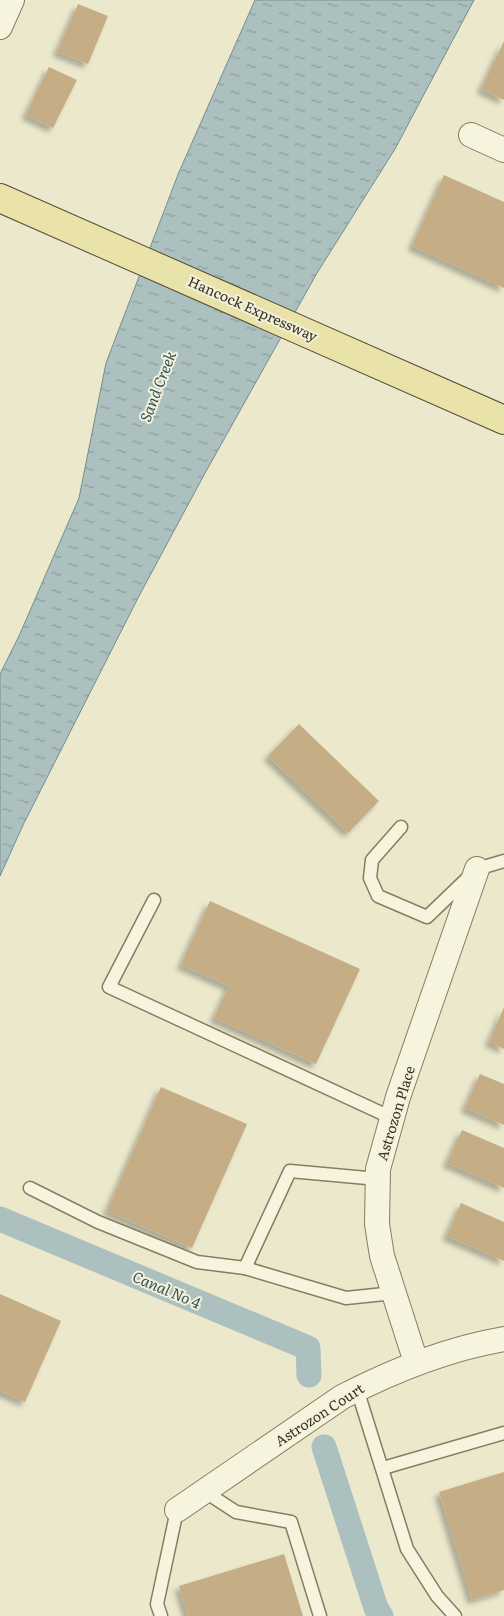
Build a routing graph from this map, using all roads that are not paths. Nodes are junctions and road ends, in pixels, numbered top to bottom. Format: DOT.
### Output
graph roads {
  1 [pos="12,0"];
  2 [pos="0,27"];
  3 [pos="471,135"];
  4 [pos="504,150"];
  5 [pos="0,198"];
  6 [pos="504,420"];
  7 [pos="401,827"];
  8 [pos="504,861"];
  9 [pos="477,869"];
  10 [pos="154,900"];
  11 [pos="392,1118"];
  12 [pos="378,1179"];
  13 [pos="30,1188"];
  14 [pos="245,1268"];
  15 [pos="394,1293"];
  16 [pos="504,1339"];
  17 [pos="416,1362"];
  18 [pos="357,1389"];
  19 [pos="504,1433"];
  20 [pos="383,1468"];
  21 [pos="204,1491"];
  22 [pos="177,1510"];
  23 [pos="160,1616"];
  24 [pos="320,1616"];
  25 [pos="455,1616"];
  1 -- 2 [label="street"];
  3 -- 4 [label="street"];
  5 -- 6 [label="main road, Hancock Expressway"];
  7 -- 9 [label="lane"];
  8 -- 9 [label="lane"];
  9 -- 11 [label="street, Astrozon Place"];
  10 -- 11 [label="lane"];
  11 -- 12 [label="street, Astrozon Place"];
  12 -- 14 [label="lane"];
  12 -- 15 [label="street, Astrozon Place"];
  13 -- 14 [label="lane"];
  14 -- 15 [label="lane"];
  15 -- 17 [label="street, Astrozon Place"];
  16 -- 17 [label="street, Astrozon Court"];
  17 -- 18 [label="street, Astrozon Court"];
  18 -- 20 [label="lane"];
  18 -- 21 [label="street, Astrozon Court"];
  19 -- 20 [label="lane"];
  20 -- 25 [label="lane"];
  21 -- 22 [label="street, Astrozon Court"];
  21 -- 24 [label="lane"];
  22 -- 23 [label="lane"];
}
